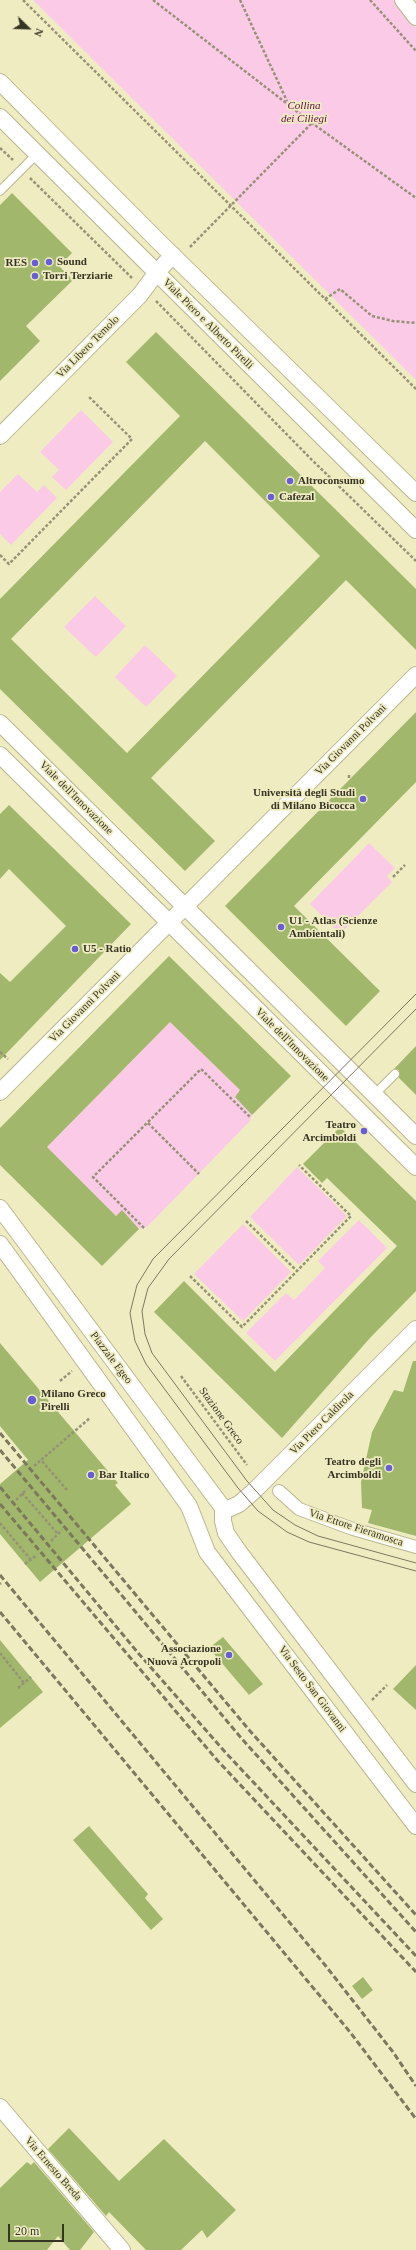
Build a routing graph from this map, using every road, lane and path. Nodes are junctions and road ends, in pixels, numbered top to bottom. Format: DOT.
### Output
graph roads {
  1 [pos="23,0"];
  2 [pos="153,0"];
  3 [pos="240,0"];
  4 [pos="370,0"];
  5 [pos="403,0"];
  6 [pos="416,17"];
  7 [pos="416,51"];
  8 [pos="0,82"];
  9 [pos="287,102"];
  10 [pos="312,123"];
  11 [pos="2,124"];
  12 [pos="0,148"];
  13 [pos="37,154"];
  14 [pos="22,169"];
  15 [pos="0,191"];
  16 [pos="416,198"];
  17 [pos="230,205"];
  18 [pos="190,246"];
  19 [pos="173,255"];
  20 [pos="157,272"];
  21 [pos="134,280"];
  22 [pos="325,299"];
  23 [pos="162,308"];
  24 [pos="416,323"];
  25 [pos="416,389"];
  26 [pos="88,396"];
  27 [pos="0,436"];
  28 [pos="416,493"];
  29 [pos="416,530"];
  30 [pos="0,555"];
  31 [pos="416,561"];
  32 [pos="416,675"];
  33 [pos="0,723"];
  34 [pos="0,755"];
  35 [pos="349,775"];
  36 [pos="349,780"];
  37 [pos="405,865"];
  38 [pos="393,877"];
  39 [pos="185,906"];
  40 [pos="169,922"];
  41 [pos="0,1052"];
  42 [pos="8,1059"];
  43 [pos="395,1074"];
  44 [pos="0,1092"];
  45 [pos="374,1095"];
  46 [pos="252,1118"];
  47 [pos="148,1123"];
  48 [pos="416,1136"];
  49 [pos="299,1165"];
  50 [pos="416,1167"];
  51 [pos="199,1174"];
  52 [pos="0,1208"];
  53 [pos="246,1220"];
  54 [pos="144,1228"];
  55 [pos="0,1244"];
  56 [pos="297,1271"];
  57 [pos="190,1276"];
  58 [pos="416,1329"];
  59 [pos="77,1368"];
  60 [pos="182,1376"];
  61 [pos="60,1381"];
  62 [pos="210,1415"];
  63 [pos="208,1417"];
  64 [pos="90,1418"];
  65 [pos="42,1460"];
  66 [pos="247,1465"];
  67 [pos="34,1466"];
  68 [pos="26,1489"];
  69 [pos="67,1490"];
  70 [pos="279,1491"];
  71 [pos="22,1493"];
  72 [pos="16,1500"];
  73 [pos="223,1508"];
  74 [pos="0,1523"];
  75 [pos="62,1530"];
  76 [pos="58,1534"];
  77 [pos="51,1542"];
  78 [pos="416,1547"];
  79 [pos="207,1552"];
  80 [pos="37,1555"];
  81 [pos="30,1560"];
  82 [pos="26,1564"];
  83 [pos="0,1653"];
  84 [pos="31,1677"];
  85 [pos="24,1683"];
  86 [pos="387,1684"];
  87 [pos="18,1688"];
  88 [pos="372,1700"];
  89 [pos="416,1784"];
  90 [pos="416,1826"];
  91 [pos="0,2107"];
  92 [pos="122,2250"];
  1 -- 17 [label="path"];
  2 -- 9 [label="path"];
  3 -- 9 [label="path"];
  4 -- 7 [label="path"];
  5 -- 6 [label="street"];
  8 -- 19 [label="street"];
  9 -- 10 [label="path"];
  10 -- 16 [label="path"];
  10 -- 17 [label="path"];
  11 -- 13 [label="street, Viale Piero e Alberto Pirelli"];
  12 -- 14 [label="path"];
  13 -- 14 [label="lane"];
  13 -- 20 [label="street, Viale Piero e Alberto Pirelli"];
  14 -- 15 [label="lane"];
  14 -- 21 [label="path"];
  17 -- 18 [label="path"];
  17 -- 22 [label="path"];
  19 -- 20 [label="street, Via Libero Temolo"];
  19 -- 28 [label="street"];
  20 -- 27 [label="street, Via Libero Temolo"];
  20 -- 29 [label="street, Viale Piero e Alberto Pirelli"];
  22 -- 24 [label="path"];
  22 -- 25 [label="path"];
  23 -- 31 [label="path"];
  26 -- 30 [label="path"];
  32 -- 39 [label="street, Via Giovanni Polvani"];
  33 -- 39 [label="street, Viale dell'Innovazione"];
  34 -- 40 [label="street, Viale dell'Innovazione"];
  35 -- 36 [label="path"];
  37 -- 38 [label="path"];
  39 -- 40 [label="street"];
  39 -- 45 [label="street, Viale dell'Innovazione"];
  40 -- 44 [label="street, Via Giovanni Polvani"];
  40 -- 50 [label="street, Viale dell'Innovazione"];
  41 -- 42 [label="path"];
  43 -- 45 [label="lane"];
  45 -- 48 [label="street, Viale dell'Innovazione"];
  46 -- 47 [label="path"];
  47 -- 51 [label="path"];
  47 -- 54 [label="path"];
  49 -- 56 [label="path"];
  52 -- 73 [label="street, Piazzale Egeo"];
  53 -- 56 [label="path"];
  55 -- 79 [label="street, Piazzale Egeo"];
  56 -- 57 [label="path"];
  58 -- 73 [label="street, Via Piero Caldirola"];
  59 -- 61 [label="path"];
  60 -- 62 [label="path, Stazione Greco"];
  62 -- 63 [label="path"];
  62 -- 66 [label="path, Stazione Greco"];
  64 -- 65 [label="path"];
  65 -- 67 [label="path"];
  65 -- 69 [label="path"];
  68 -- 71 [label="path"];
  70 -- 78 [label="street, Via Ettore Fieramosca"];
  71 -- 72 [label="path"];
  71 -- 76 [label="path"];
  73 -- 89 [label="street"];
  74 -- 81 [label="path"];
  75 -- 76 [label="path"];
  76 -- 77 [label="path"];
  79 -- 90 [label="street, Via Sesto San Giovanni"];
  80 -- 81 [label="path"];
  81 -- 82 [label="path"];
  83 -- 85 [label="path"];
  84 -- 85 [label="path"];
  85 -- 87 [label="path"];
  86 -- 88 [label="path"];
  91 -- 92 [label="street, Via Ernesto Breda"];
}
